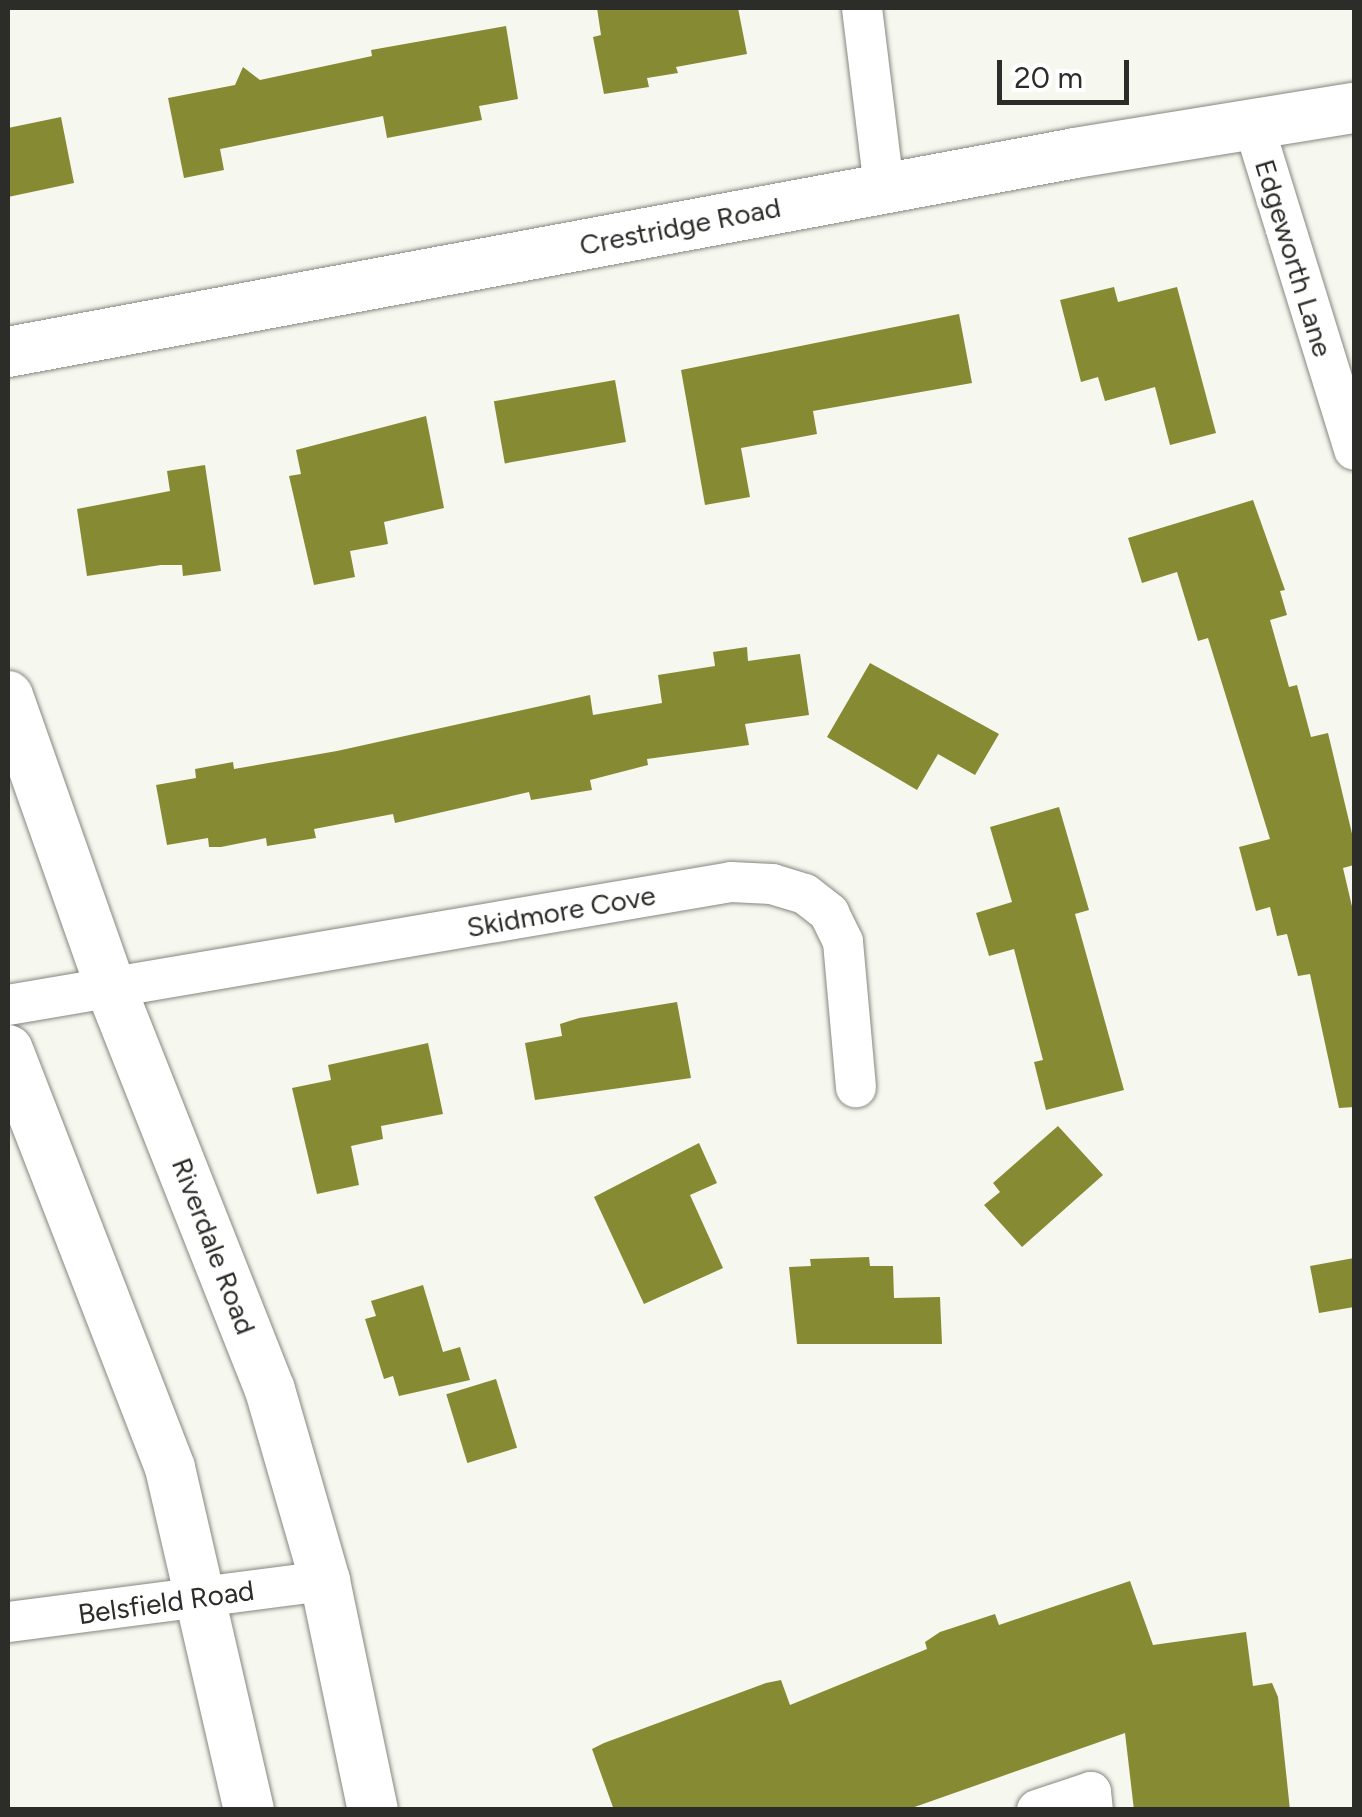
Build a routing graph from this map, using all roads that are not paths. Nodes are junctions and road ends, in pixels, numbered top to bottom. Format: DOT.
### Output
graph roads {
  1 [pos="862,8"];
  2 [pos="1354,108"];
  3 [pos="1253,124"];
  4 [pos="884,188"];
  5 [pos="8,352"];
  6 [pos="1354,450"];
  7 [pos="8,696"];
  8 [pos="112,990"];
  9 [pos="8,1005"];
  10 [pos="8,1050"];
  11 [pos="856,1087"];
  12 [pos="325,1581"];
  13 [pos="204,1596"];
  14 [pos="8,1622"];
  15 [pos="1092,1801"];
  16 [pos="249,1810"];
  17 [pos="373,1810"];
  18 [pos="1037,1810"];
  1 -- 4 [label="street"];
  2 -- 3 [label="street, Crestridge Road"];
  3 -- 4 [label="street, Crestridge Road"];
  3 -- 6 [label="street, Edgeworth Lane"];
  4 -- 5 [label="street, Crestridge Road"];
  7 -- 8 [label="street, Riverdale Road"];
  8 -- 9 [label="street, Skidmore Cove"];
  8 -- 11 [label="street, Skidmore Cove"];
  8 -- 12 [label="street, Riverdale Road"];
  10 -- 13 [label="street"];
  12 -- 13 [label="street, Belsfield Road"];
  12 -- 17 [label="street, Riverdale Road"];
  13 -- 14 [label="street, Belsfield Road"];
  13 -- 16 [label="street"];
  15 -- 18 [label="street"];
}
